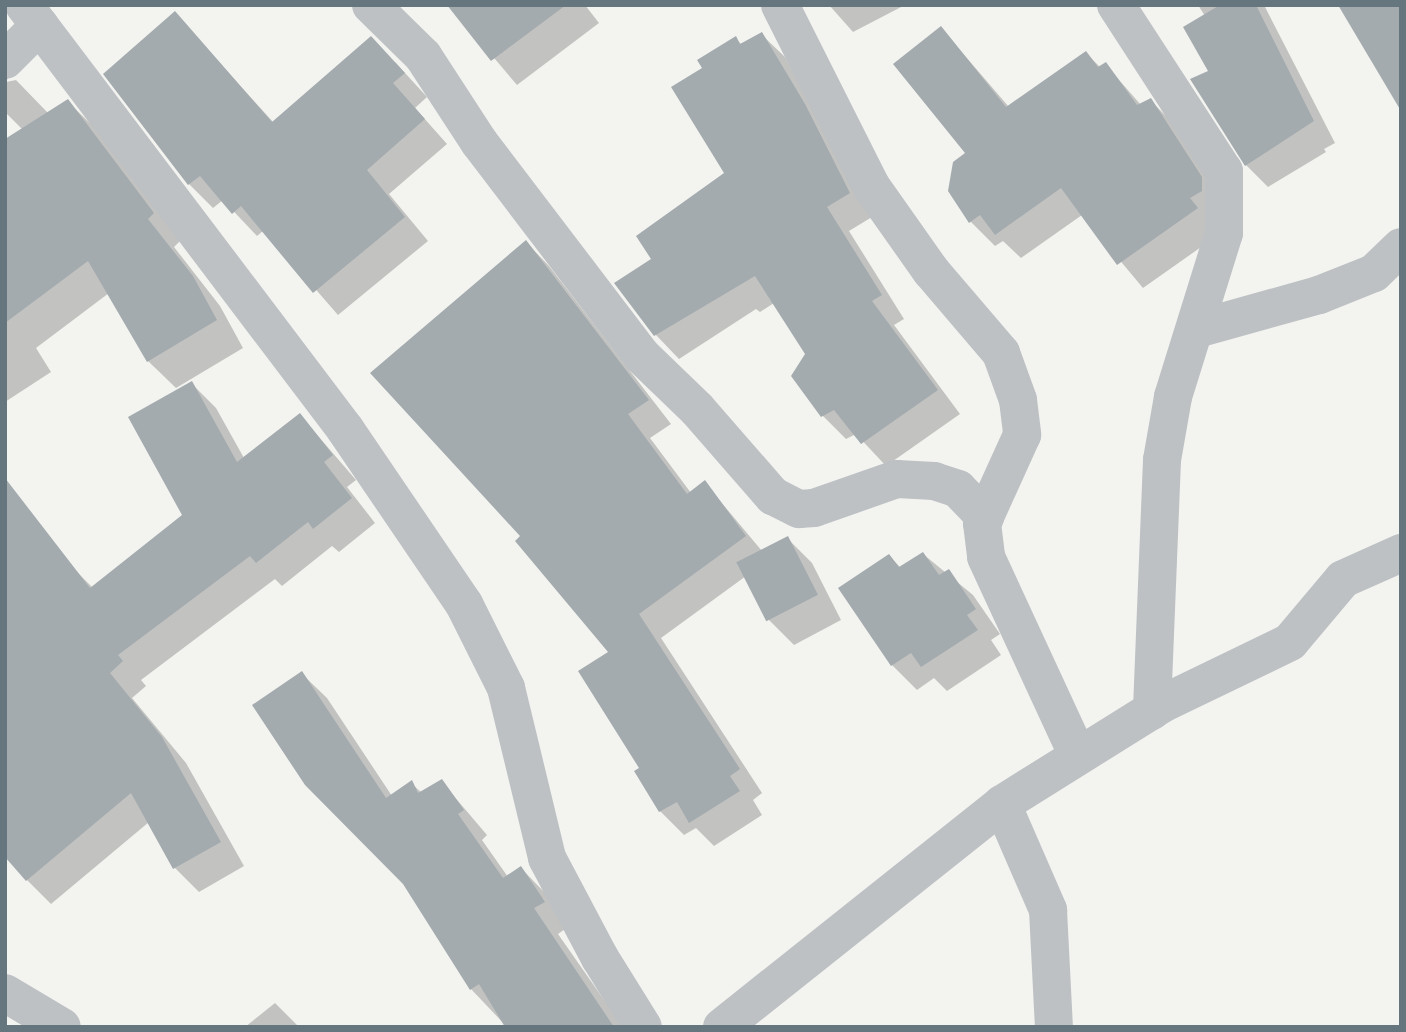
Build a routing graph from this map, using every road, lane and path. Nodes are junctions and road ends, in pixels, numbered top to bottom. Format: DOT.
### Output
graph roads {
  1 [pos="371,5"];
  2 [pos="780,5"];
  3 [pos="1116,5"];
  4 [pos="32,15"];
  5 [pos="5,60"];
  6 [pos="1401,247"];
  7 [pos="1197,330"];
  8 [pos="985,517"];
  9 [pos="1401,553"];
  10 [pos="1152,711"];
  11 [pos="1077,756"];
  12 [pos="1002,804"];
  13 [pos="5,993"];
  14 [pos="62,1027"];
  15 [pos="643,1027"];
  16 [pos="722,1027"];
  17 [pos="1054,1027"];
  1 -- 8 [label="street"];
  2 -- 8 [label="street"];
  3 -- 7 [label="street"];
  4 -- 5 [label="street"];
  4 -- 15 [label="street"];
  6 -- 7 [label="street"];
  7 -- 10 [label="street"];
  8 -- 11 [label="street"];
  9 -- 10 [label="street"];
  10 -- 11 [label="street"];
  11 -- 12 [label="street"];
  12 -- 16 [label="street"];
  12 -- 17 [label="street"];
  13 -- 14 [label="street"];
}
